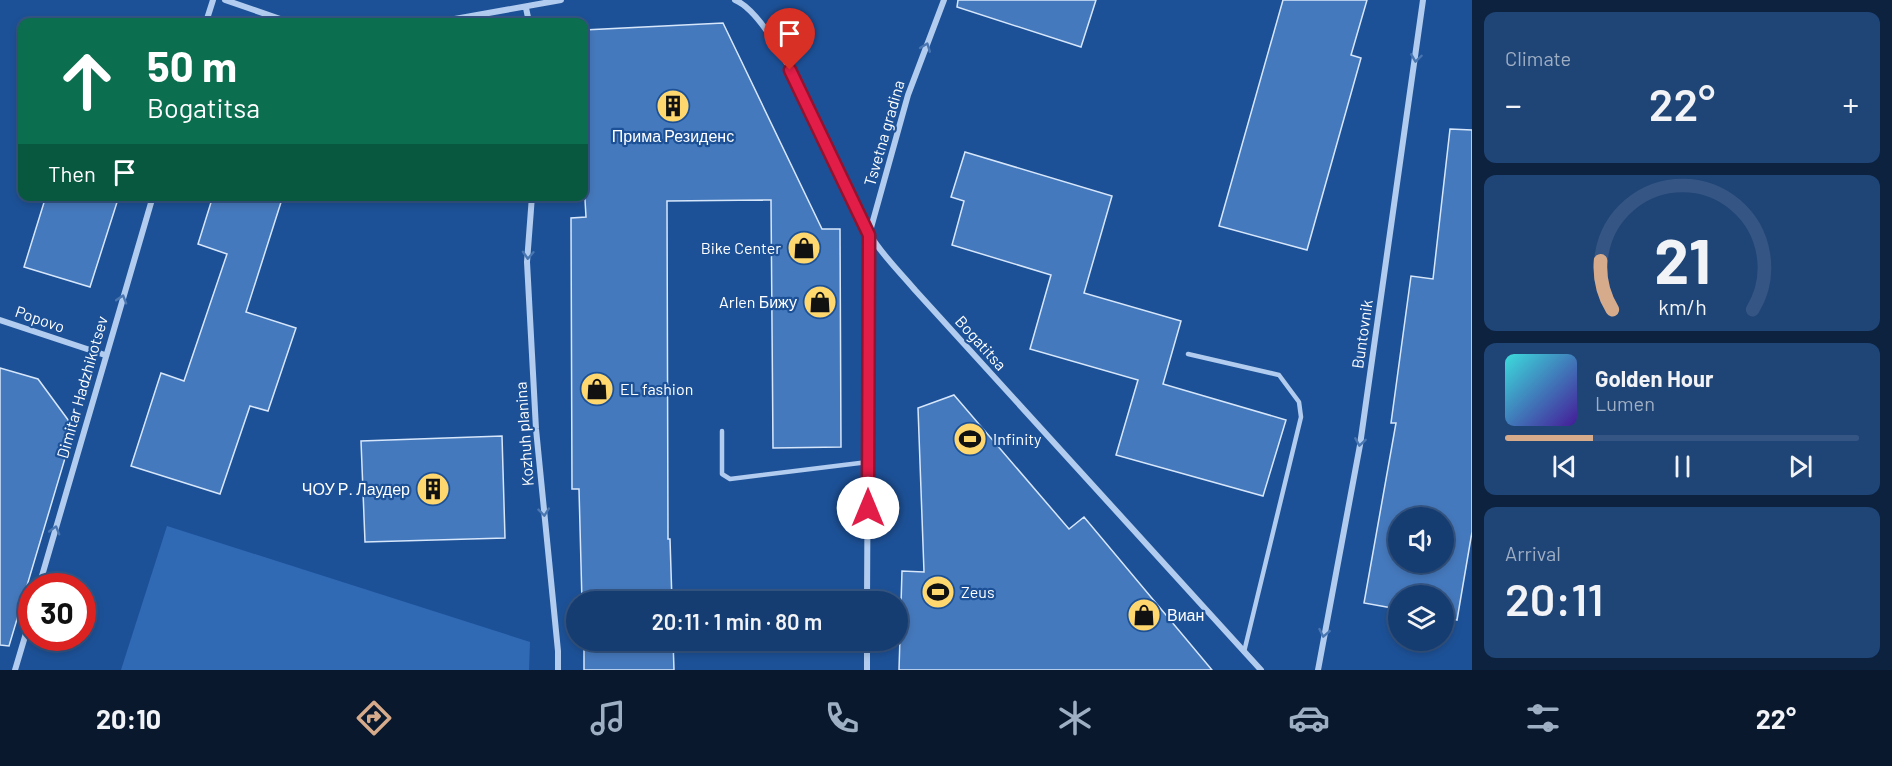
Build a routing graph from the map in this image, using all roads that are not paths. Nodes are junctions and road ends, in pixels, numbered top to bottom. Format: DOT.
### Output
graph roads {
  1 [pos="213,0"];
  2 [pos="225,0"];
  3 [pos="561,0"];
  4 [pos="735,0"];
  5 [pos="944,0"];
  6 [pos="1423,0"];
  7 [pos="526,8"];
  8 [pos="207,18"];
  9 [pos="277,18"];
  10 [pos="463,18"];
  11 [pos="528,18"];
  12 [pos="151,201"];
  13 [pos="532,201"];
  14 [pos="869,235"];
  15 [pos="0,320"];
  16 [pos="1188,354"];
  17 [pos="105,355"];
  18 [pos="722,431"];
  19 [pos="868,462"];
  20 [pos="43,573"];
  21 [pos="867,591"];
  22 [pos="21,651"];
  23 [pos="867,651"];
  24 [pos="1244,652"];
  25 [pos="15,670"];
  26 [pos="558,670"];
  27 [pos="867,670"];
  28 [pos="1261,670"];
  29 [pos="1318,670"];
  1 -- 8 [label="street"];
  2 -- 9 [label="street"];
  3 -- 7 [label="street"];
  4 -- 14 [label="street, Bogatitsa"];
  14 -- 5 [label="street, Tsvetna gradina, one-way"];
  6 -- 29 [label="street, Buntovnik, one-way"];
  7 -- 10 [label="street"];
  7 -- 11 [label="street"];
  17 -- 12 [label="street, Dimitar Hadzhikotsev, one-way"];
  13 -- 26 [label="street, Kozhuh planina, one-way"];
  14 -- 19 [label="street, Tsvetna gradina"];
  14 -- 24 [label="street, Bogatitsa"];
  15 -- 17 [label="street, Popovo"];
  16 -- 24 [label="lane"];
  20 -- 17 [label="street, Dimitar Hadzhikotsev, one-way"];
  18 -- 19 [label="lane"];
  19 -- 21 [label="street, Tsvetna gradina"];
  22 -- 25 [label="street"];
  23 -- 27 [label="street"];
  24 -- 28 [label="street, Bogatitsa"];
}
